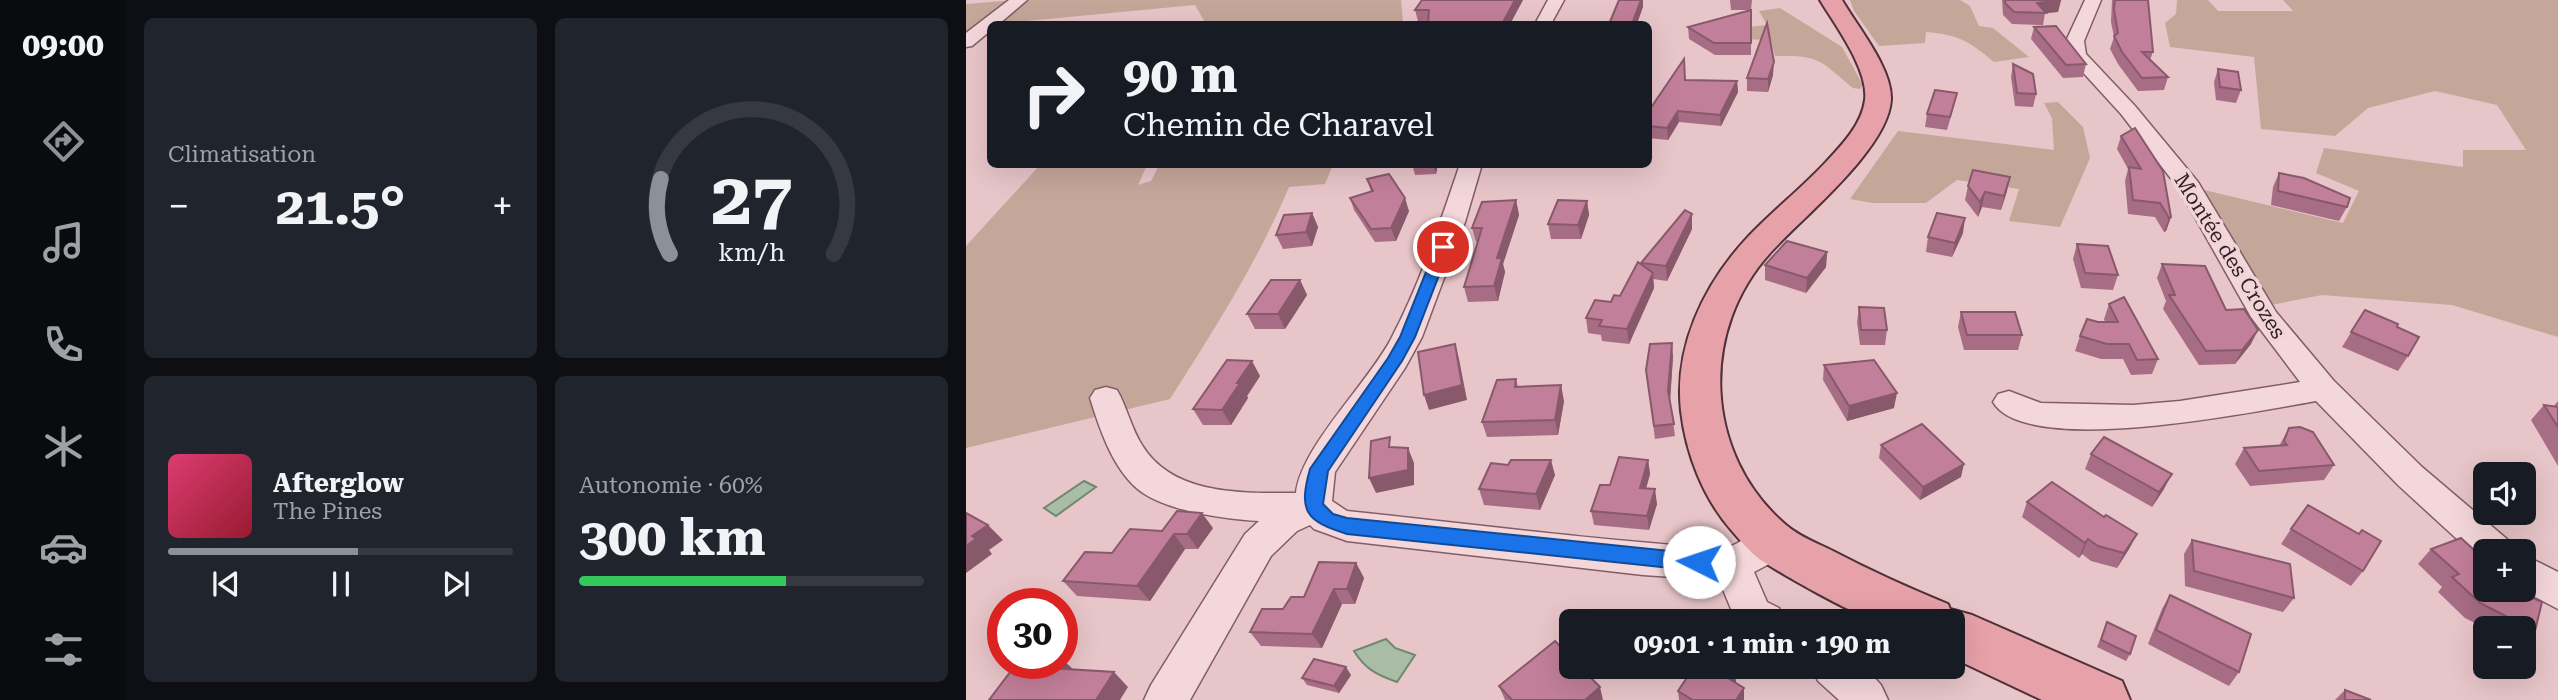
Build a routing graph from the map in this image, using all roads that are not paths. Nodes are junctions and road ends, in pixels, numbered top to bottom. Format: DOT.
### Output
graph roads {
  1 [pos="1019,0"];
  2 [pos="1556,0"];
  3 [pos="1831,0"];
  4 [pos="2093,0"];
  5 [pos="992,21"];
  6 [pos="1545,21"];
  7 [pos="987,25"];
  8 [pos="966,42"];
  9 [pos="1470,168"];
  10 [pos="2323,389"];
  11 [pos="1106,398"];
  12 [pos="2009,402"];
  13 [pos="1314,507"];
  14 [pos="2481,539"];
  15 [pos="1750,552"];
  16 [pos="2536,578"];
  17 [pos="2558,592"];
  18 [pos="1753,609"];
  19 [pos="1903,609"];
  20 [pos="1965,637"];
  21 [pos="1849,679"];
  22 [pos="1166,700"];
  23 [pos="1866,700"];
  24 [pos="2102,700"];
  1 -- 5 [label="street"];
  2 -- 6 [label="street"];
  3 -- 15 [label="main road"];
  4 -- 10 [label="street, Montée des Crozes"];
  7 -- 8 [label="street"];
  9 -- 13 [label="street"];
  10 -- 12 [label="street"];
  10 -- 14 [label="street, Montée des Crozes"];
  11 -- 13 [label="street"];
  13 -- 15 [label="street"];
  13 -- 22 [label="street"];
  15 -- 18 [label="street"];
  15 -- 19 [label="main road"];
  16 -- 17 [label="street"];
  20 -- 24 [label="main road"];
  21 -- 23 [label="street"];
}
